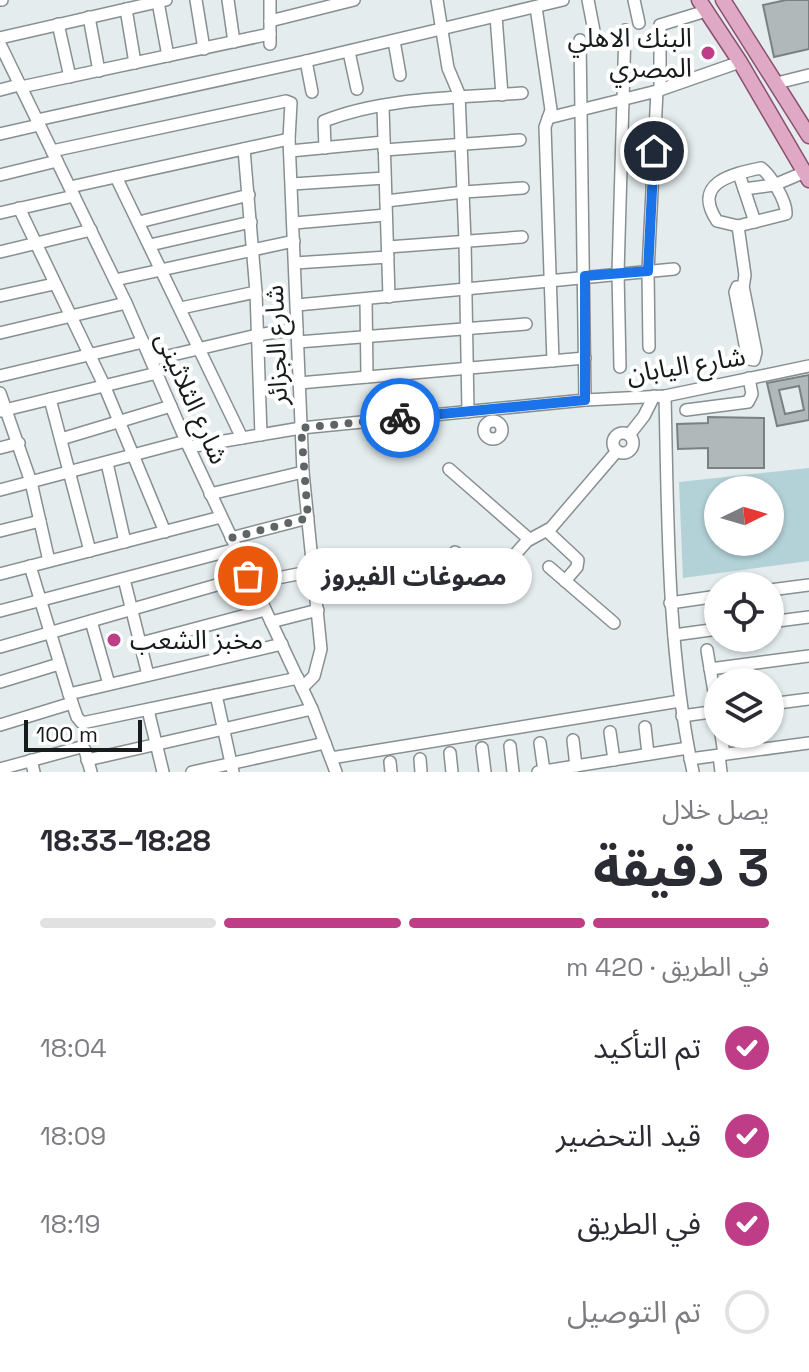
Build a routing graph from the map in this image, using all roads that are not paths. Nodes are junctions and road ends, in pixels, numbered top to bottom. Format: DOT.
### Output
graph roads {
  1 [pos="196,0"];
  2 [pos="228,0"];
  3 [pos="270,0"];
  4 [pos="354,0"];
  5 [pos="437,0"];
  6 [pos="563,0"];
  7 [pos="588,0"];
  8 [pos="634,0"];
  9 [pos="723,0"];
  10 [pos="162,1"];
  11 [pos="703,6"];
  12 [pos="536,7"];
  13 [pos="126,9"];
  14 [pos="496,16"];
  15 [pos="89,17"];
  16 [pos="270,21"];
  17 [pos="639,23"];
  18 [pos="58,24"];
  19 [pos="443,29"];
  20 [pos="625,30"];
  21 [pos="594,31"];
  22 [pos="0,38"];
  23 [pos="580,40"];
  24 [pos="394,41"];
  25 [pos="234,42"];
  26 [pos="0,44"];
  27 [pos="204,49"];
  28 [pos="349,52"];
  29 [pos="168,56"];
  30 [pos="306,61"];
  31 [pos="740,62"];
  32 [pos="135,63"];
  33 [pos="99,71"];
  34 [pos="400,75"];
  35 [pos="70,77"];
  36 [pos="809,78"];
  37 [pos="20,86"];
  38 [pos="779,86"];
  39 [pos="357,89"];
  40 [pos="0,90"];
  41 [pos="658,91"];
  42 [pos="312,92"];
  43 [pos="522,93"];
  44 [pos="502,95"];
  45 [pos="459,99"];
  46 [pos="622,101"];
  47 [pos="383,107"];
  48 [pos="582,111"];
  49 [pos="548,118"];
  50 [pos="800,121"];
  51 [pos="38,123"];
  52 [pos="0,134"];
  53 [pos="784,135"];
  54 [pos="809,136"];
  55 [pos="520,140"];
  56 [pos="461,144"];
  57 [pos="290,145"];
  58 [pos="384,146"];
  59 [pos="325,148"];
  60 [pos="244,149"];
  61 [pos="809,150"];
  62 [pos="54,156"];
  63 [pos="805,173"];
  64 [pos="739,174"];
  65 [pos="0,175"];
  66 [pos="116,177"];
  67 [pos="385,178"];
  68 [pos="292,184"];
  69 [pos="774,185"];
  70 [pos="523,188"];
  71 [pos="744,189"];
  72 [pos="72,191"];
  73 [pos="464,192"];
  74 [pos="249,195"];
  75 [pos="386,201"];
  76 [pos="19,208"];
  77 [pos="0,213"];
  78 [pos="386,215"];
  79 [pos="139,222"];
  80 [pos="251,222"];
  81 [pos="755,222"];
  82 [pos="294,223"];
  83 [pos="738,226"];
  84 [pos="91,230"];
  85 [pos="522,237"];
  86 [pos="294,241"];
  87 [pos="465,241"];
  88 [pos="35,243"];
  89 [pos="150,245"];
  90 [pos="253,250"];
  91 [pos="0,252"];
  92 [pos="388,252"];
  93 [pos="295,263"];
  94 [pos="674,269"];
  95 [pos="162,270"];
  96 [pos="648,271"];
  97 [pos="618,273"];
  98 [pos="585,276"];
  99 [pos="115,280"];
  100 [pos="549,280"];
  101 [pos="54,284"];
  102 [pos="466,290"];
  103 [pos="256,292"];
  104 [pos="0,296"];
  105 [pos="389,297"];
  106 [pos="366,299"];
  107 [pos="126,303"];
  108 [pos="297,305"];
  109 [pos="181,308"];
  110 [pos="71,316"];
  111 [pos="526,324"];
  112 [pos="466,329"];
  113 [pos="0,333"];
  114 [pos="257,335"];
  115 [pos="298,335"];
  116 [pos="366,336"];
  117 [pos="143,342"];
  118 [pos="200,347"];
  119 [pos="649,347"];
  120 [pos="90,355"];
  121 [pos="585,358"];
  122 [pos="151,360"];
  123 [pos="553,361"];
  124 [pos="809,366"];
  125 [pos="620,367"];
  126 [pos="467,369"];
  127 [pos="157,373"];
  128 [pos="0,376"];
  129 [pos="367,377"];
  130 [pos="753,377"];
  131 [pos="299,383"];
  132 [pos="104,385"];
  133 [pos="0,393"];
  134 [pos="660,396"];
  135 [pos="50,399"];
  136 [pos="585,400"];
  137 [pos="171,406"];
  138 [pos="491,409"];
  139 [pos="4,410"];
  140 [pos="686,410"];
  141 [pos="468,412"];
  142 [pos="120,421"];
  143 [pos="492,423"];
  144 [pos="301,428"];
  145 [pos="261,435"];
  146 [pos="242,438"];
  147 [pos="61,439"];
  148 [pos="19,443"];
  149 [pos="188,444"];
  150 [pos="0,448"];
  151 [pos="134,457"];
  152 [pos="107,463"];
  153 [pos="449,469"];
  154 [pos="303,472"];
  155 [pos="70,473"];
  156 [pos="31,482"];
  157 [pos="0,490"];
  158 [pos="210,494"];
  159 [pos="221,517"];
  160 [pos="308,518"];
  161 [pos="40,521"];
  162 [pos="0,531"];
  163 [pos="547,531"];
  164 [pos="165,532"];
  165 [pos="529,539"];
  166 [pos="125,542"];
  167 [pos="233,544"];
  168 [pos="90,551"];
  169 [pos="455,552"];
  170 [pos="49,561"];
  171 [pos="30,566"];
  172 [pos="549,567"];
  173 [pos="313,571"];
  174 [pos="0,574"];
  175 [pos="124,579"];
  176 [pos="250,579"];
  177 [pos="565,581"];
  178 [pos="809,585"];
  179 [pos="784,588"];
  180 [pos="704,598"];
  181 [pos="39,601"];
  182 [pos="670,603"];
  183 [pos="131,609"];
  184 [pos="265,610"];
  185 [pos="318,610"];
  186 [pos="0,611"];
  187 [pos="809,617"];
  188 [pos="784,620"];
  189 [pos="91,621"];
  190 [pos="271,622"];
  191 [pos="614,623"];
  192 [pos="704,631"];
  193 [pos="49,633"];
  194 [pos="674,635"];
  195 [pos="141,643"];
  196 [pos="282,644"];
  197 [pos="0,647"];
  198 [pos="809,656"];
  199 [pos="59,664"];
  200 [pos="718,668"];
  201 [pos="148,675"];
  202 [pos="0,682"];
  203 [pos="300,683"];
  204 [pos="109,684"];
  205 [pos="216,695"];
  206 [pos="70,698"];
  207 [pos="809,699"];
  208 [pos="680,701"];
  209 [pos="784,702"];
  210 [pos="312,709"];
  211 [pos="148,710"];
  212 [pos="704,714"];
  213 [pos="682,716"];
  214 [pos="0,725"];
  215 [pos="645,727"];
  216 [pos="224,729"];
  217 [pos="610,732"];
  218 [pos="573,740"];
  219 [pos="325,743"];
  220 [pos="540,743"];
  221 [pos="809,743"];
  222 [pos="157,744"];
  223 [pos="510,746"];
  224 [pos="482,748"];
  225 [pos="722,748"];
  226 [pos="450,753"];
  227 [pos="648,754"];
  228 [pos="689,754"];
  229 [pos="722,755"];
  230 [pos="331,758"];
  231 [pos="614,760"];
  232 [pos="88,762"];
  233 [pos="32,766"];
  234 [pos="576,766"];
  235 [pos="232,768"];
  236 [pos="0,769"];
  237 [pos="544,771"];
  238 [pos="163,772"];
  239 [pos="192,772"];
  240 [pos="336,772"];
  241 [pos="452,772"];
  242 [pos="485,772"];
  243 [pos="513,772"];
  244 [pos="538,772"];
  245 [pos="693,772"];
  246 [pos="721,772"];
  1 -- 27 [label="street"];
  2 -- 25 [label="street"];
  3 -- 16 [label="street"];
  4 -- 16 [label="street"];
  5 -- 19 [label="street"];
  6 -- 12 [label="street"];
  7 -- 21 [label="street"];
  8 -- 17 [label="street"];
  9 -- 38 [label="main road"];
  10 -- 13 [label="street"];
  10 -- 29 [label="street"];
  11 -- 31 [label="main road"];
  11 -- 41 [label="street"];
  12 -- 14 [label="street"];
  12 -- 49 [label="street"];
  13 -- 15 [label="street"];
  13 -- 32 [label="street"];
  14 -- 19 [label="street"];
  14 -- 44 [label="street"];
  15 -- 18 [label="street"];
  15 -- 33 [label="street"];
  16 -- 25 [label="street"];
  18 -- 22 [label="street"];
  18 -- 35 [label="street"];
  19 -- 24 [label="street"];
  19 -- 45 [label="street"];
  20 -- 46 [label="street"];
  23 -- 48 [label="street"];
  24 -- 28 [label="street"];
  24 -- 34 [label="street"];
  25 -- 27 [label="street"];
  26 -- 37 [label="street, شارع الثلاثينى"];
  27 -- 29 [label="street"];
  28 -- 30 [label="street"];
  28 -- 39 [label="street"];
  29 -- 32 [label="street"];
  30 -- 42 [label="street"];
  30 -- 51 [label="street"];
  31 -- 41 [label="street"];
  31 -- 53 [label="main road"];
  32 -- 33 [label="street"];
  33 -- 35 [label="street"];
  35 -- 37 [label="street"];
  36 -- 38 [label="street"];
  37 -- 40 [label="street"];
  37 -- 51 [label="street, شارع الثلاثينى"];
  38 -- 50 [label="main road"];
  41 -- 46 [label="street"];
  41 -- 96 [label="street"];
  43 -- 44 [label="street"];
  44 -- 45 [label="street"];
  45 -- 47 [label="street"];
  45 -- 56 [label="street"];
  46 -- 48 [label="street"];
  46 -- 97 [label="street"];
  47 -- 58 [label="street"];
  47 -- 59 [label="street"];
  48 -- 49 [label="street"];
  48 -- 98 [label="street"];
  49 -- 100 [label="street"];
  50 -- 53 [label="main road"];
  50 -- 54 [label="main road"];
  51 -- 52 [label="street"];
  51 -- 62 [label="street, شارع الثلاثينى"];
  53 -- 63 [label="main road"];
  55 -- 56 [label="street"];
  56 -- 58 [label="street"];
  56 -- 73 [label="street"];
  57 -- 59 [label="street"];
  57 -- 60 [label="street"];
  57 -- 62 [label="street, شارع الجزائر"];
  57 -- 68 [label="street, شارع الجزائر"];
  58 -- 59 [label="street"];
  58 -- 67 [label="street"];
  60 -- 66 [label="street"];
  60 -- 74 [label="street"];
  61 -- 63 [label="main road"];
  62 -- 65 [label="street"];
  62 -- 72 [label="street, شارع الثلاثينى"];
  63 -- 69 [label="street"];
  64 -- 69 [label="street"];
  64 -- 71 [label="street"];
  64 -- 83 [label="street"];
  66 -- 72 [label="street"];
  66 -- 79 [label="street"];
  67 -- 68 [label="street"];
  67 -- 75 [label="street"];
  68 -- 82 [label="street, شارع الجزائر"];
  69 -- 71 [label="street"];
  69 -- 81 [label="street"];
  70 -- 73 [label="street"];
  71 -- 81 [label="street"];
  72 -- 76 [label="street"];
  72 -- 84 [label="street, شارع الثلاثينى"];
  73 -- 75 [label="street"];
  73 -- 87 [label="street"];
  74 -- 79 [label="street"];
  74 -- 80 [label="street"];
  75 -- 78 [label="street"];
  76 -- 77 [label="street"];
  76 -- 88 [label="street"];
  78 -- 82 [label="street"];
  78 -- 92 [label="street"];
  79 -- 89 [label="street"];
  80 -- 89 [label="street"];
  80 -- 90 [label="street"];
  81 -- 83 [label="street"];
  82 -- 86 [label="street, شارع الجزائر"];
  83 -- 130 [label="street"];
  84 -- 88 [label="street"];
  84 -- 99 [label="street, شارع الثلاثينى"];
  85 -- 87 [label="street"];
  86 -- 90 [label="street"];
  86 -- 93 [label="street, شارع الجزائر"];
  87 -- 92 [label="street"];
  87 -- 102 [label="street"];
  88 -- 91 [label="street"];
  88 -- 101 [label="street"];
  89 -- 95 [label="street"];
  90 -- 95 [label="street"];
  90 -- 103 [label="street"];
  92 -- 93 [label="street"];
  92 -- 105 [label="street"];
  93 -- 108 [label="street, شارع الجزائر"];
  94 -- 96 [label="street"];
  95 -- 99 [label="street"];
  95 -- 109 [label="street"];
  96 -- 97 [label="street"];
  96 -- 119 [label="street"];
  97 -- 98 [label="street"];
  97 -- 125 [label="street"];
  98 -- 100 [label="street"];
  98 -- 121 [label="street"];
  99 -- 107 [label="street, شارع الثلاثينى"];
  100 -- 102 [label="street"];
  100 -- 123 [label="street"];
  101 -- 104 [label="street"];
  101 -- 110 [label="street"];
  102 -- 105 [label="street"];
  102 -- 112 [label="street"];
  103 -- 109 [label="street"];
  103 -- 114 [label="street"];
  105 -- 106 [label="street"];
  106 -- 108 [label="street"];
  106 -- 116 [label="street"];
  107 -- 110 [label="street"];
  107 -- 117 [label="street, شارع الثلاثينى"];
  108 -- 115 [label="street, شارع الجزائر"];
  109 -- 118 [label="street"];
  110 -- 113 [label="street"];
  110 -- 120 [label="street"];
  111 -- 112 [label="street"];
  112 -- 116 [label="street"];
  112 -- 126 [label="street"];
  114 -- 115 [label="street"];
  114 -- 118 [label="street"];
  114 -- 145 [label="street"];
  115 -- 116 [label="street"];
  115 -- 131 [label="street, شارع الجزائر"];
  116 -- 129 [label="street"];
  117 -- 120 [label="street"];
  117 -- 122 [label="street, شارع الثلاثينى"];
  118 -- 122 [label="street"];
  118 -- 146 [label="street"];
  120 -- 128 [label="street"];
  120 -- 132 [label="street"];
  121 -- 123 [label="street"];
  121 -- 136 [label="street"];
  122 -- 127 [label="street, شارع الثلاثينى"];
  123 -- 126 [label="street"];
  124 -- 130 [label="street, شارع اليابان"];
  126 -- 129 [label="street"];
  126 -- 141 [label="street"];
  127 -- 132 [label="street"];
  127 -- 137 [label="street, شارع الثلاثينى"];
  129 -- 131 [label="street"];
  130 -- 134 [label="street, شارع اليابان"];
  130 -- 140 [label="street"];
  131 -- 144 [label="street, شارع الجزائر"];
  132 -- 135 [label="street"];
  132 -- 142 [label="street"];
  133 -- 139 [label="street"];
  134 -- 136 [label="street, شارع اليابان"];
  134 -- 163 [label="street"];
  134 -- 182 [label="street"];
  135 -- 139 [label="street"];
  135 -- 147 [label="street"];
  136 -- 138 [label="street, شارع اليابان"];
  137 -- 142 [label="street"];
  137 -- 149 [label="street, شارع الثلاثينى"];
  138 -- 141 [label="street, شارع اليابان"];
  138 -- 143 [label="street"];
  139 -- 148 [label="street"];
  141 -- 144 [label="street, شارع اليابان"];
  142 -- 147 [label="street"];
  142 -- 151 [label="street"];
  144 -- 145 [label="street, شارع اليابان"];
  144 -- 154 [label="street, شارع الجزائر"];
  145 -- 146 [label="street, شارع اليابان"];
  146 -- 149 [label="street, شارع اليابان"];
  147 -- 155 [label="street"];
  148 -- 150 [label="street"];
  148 -- 156 [label="street"];
  149 -- 151 [label="street, شارع اليابان"];
  149 -- 158 [label="street, شارع الثلاثينى"];
  151 -- 152 [label="street, شارع اليابان"];
  151 -- 164 [label="street"];
  152 -- 155 [label="street, شارع اليابان"];
  152 -- 166 [label="street"];
  153 -- 165 [label="street"];
  154 -- 158 [label="street"];
  154 -- 160 [label="street, شارع الجزائر"];
  155 -- 156 [label="street, شارع اليابان"];
  155 -- 168 [label="street"];
  156 -- 157 [label="street, شارع اليابان"];
  156 -- 161 [label="street"];
  158 -- 159 [label="street, شارع الثلاثينى"];
  159 -- 164 [label="street"];
  159 -- 167 [label="street, شارع الثلاثينى"];
  160 -- 167 [label="street"];
  160 -- 173 [label="street, شارع الجزائر"];
  161 -- 162 [label="street"];
  161 -- 170 [label="street"];
  163 -- 165 [label="street"];
  163 -- 177 [label="street"];
  164 -- 166 [label="street"];
  165 -- 169 [label="street"];
  166 -- 168 [label="street"];
  167 -- 175 [label="street"];
  167 -- 176 [label="street, شارع الثلاثينى"];
  168 -- 170 [label="street"];
  170 -- 171 [label="street"];
  171 -- 174 [label="street"];
  171 -- 181 [label="street"];
  172 -- 177 [label="street"];
  173 -- 176 [label="street"];
  173 -- 185 [label="street, شارع الجزائر"];
  175 -- 181 [label="street"];
  175 -- 183 [label="street"];
  176 -- 183 [label="street"];
  176 -- 184 [label="street, شارع الثلاثينى"];
  177 -- 191 [label="street"];
  178 -- 179 [label="street"];
  180 -- 182 [label="street"];
  181 -- 186 [label="street"];
  181 -- 193 [label="street"];
  182 -- 194 [label="street"];
  183 -- 189 [label="street"];
  183 -- 195 [label="street"];
  184 -- 190 [label="street, شارع الثلاثينى"];
  184 -- 195 [label="street"];
  185 -- 190 [label="street"];
  185 -- 203 [label="street, شارع الجزائر"];
  187 -- 188 [label="street"];
  189 -- 193 [label="street"];
  189 -- 204 [label="street"];
  190 -- 196 [label="street, شارع الثلاثينى"];
  192 -- 194 [label="street"];
  193 -- 197 [label="street"];
  193 -- 199 [label="street"];
  194 -- 208 [label="street"];
  195 -- 201 [label="street"];
  196 -- 201 [label="street"];
  196 -- 203 [label="street, شارع الثلاثينى"];
  198 -- 200 [label="street"];
  199 -- 202 [label="street"];
  199 -- 206 [label="street"];
  201 -- 204 [label="street"];
  203 -- 205 [label="street"];
  203 -- 210 [label="street, شارع الثلاثينى"];
  204 -- 206 [label="street"];
  205 -- 211 [label="street"];
  205 -- 216 [label="street"];
  206 -- 211 [label="street"];
  206 -- 214 [label="street"];
  207 -- 209 [label="street"];
  208 -- 213 [label="street"];
  208 -- 230 [label="street"];
  210 -- 216 [label="street"];
  210 -- 219 [label="street, شارع الثلاثينى"];
  211 -- 222 [label="street"];
  212 -- 213 [label="street"];
  213 -- 228 [label="street"];
  215 -- 227 [label="street"];
  216 -- 222 [label="street"];
  216 -- 235 [label="street"];
  217 -- 231 [label="street"];
  218 -- 234 [label="street"];
  219 -- 230 [label="street, شارع الثلاثينى"];
  219 -- 235 [label="street"];
  220 -- 237 [label="street"];
  221 -- 229 [label="street"];
  222 -- 232 [label="street"];
  222 -- 238 [label="street"];
  223 -- 243 [label="street"];
  224 -- 242 [label="street"];
  225 -- 229 [label="street"];
  226 -- 241 [label="street"];
  227 -- 228 [label="street"];
  227 -- 231 [label="street"];
  228 -- 229 [label="street"];
  228 -- 245 [label="street"];
  229 -- 246 [label="street"];
  230 -- 240 [label="street, شارع الثلاثينى"];
  231 -- 234 [label="street"];
  232 -- 233 [label="street"];
  233 -- 236 [label="street"];
  234 -- 237 [label="street"];
  235 -- 239 [label="street"];
  237 -- 244 [label="street"];
}
